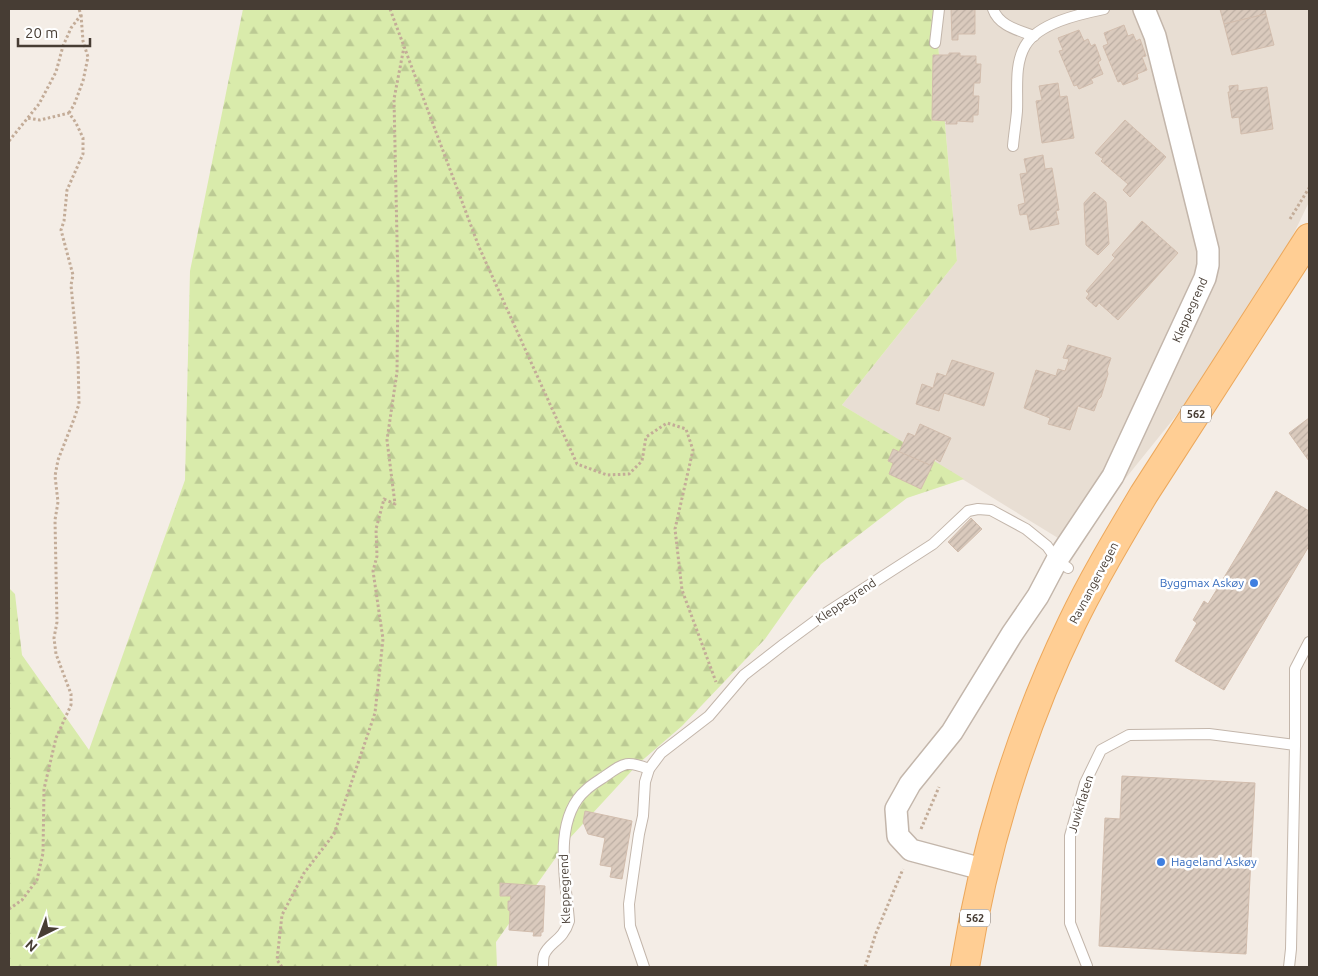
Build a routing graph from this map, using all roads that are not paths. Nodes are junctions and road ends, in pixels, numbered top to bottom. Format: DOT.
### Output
graph roads {
  1 [pos="939,9"];
  2 [pos="993,9"];
  3 [pos="1104,9"];
  4 [pos="1144,9"];
  5 [pos="1034,36"];
  6 [pos="935,43"];
  7 [pos="1013,146"];
  8 [pos="1309,238"];
  9 [pos="1062,564"];
  10 [pos="1309,642"];
  11 [pos="1295,745"];
  12 [pos="649,769"];
  13 [pos="986,870"];
  14 [pos="1087,966"];
  15 [pos="543,967"];
  16 [pos="644,967"];
  17 [pos="965,967"];
  18 [pos="1289,967"];
  1 -- 6 [label="lane"];
  2 -- 5 [label="lane"];
  3 -- 5 [label="lane"];
  4 -- 9 [label="street, Kleppegrend"];
  5 -- 7 [label="lane"];
  8 -- 13 [label="main road, Ravnangervegen / 562"];
  9 -- 12 [label="lane, Kleppegrend"];
  9 -- 13 [label="street, Kleppegrend"];
  10 -- 11 [label="lane"];
  11 -- 14 [label="lane, Juvikflaten"];
  11 -- 18 [label="lane"];
  12 -- 15 [label="lane, Kleppegrend"];
  12 -- 16 [label="lane, Kleppegrend"];
  13 -- 17 [label="main road, Ravnangervegen / 562"];
}
